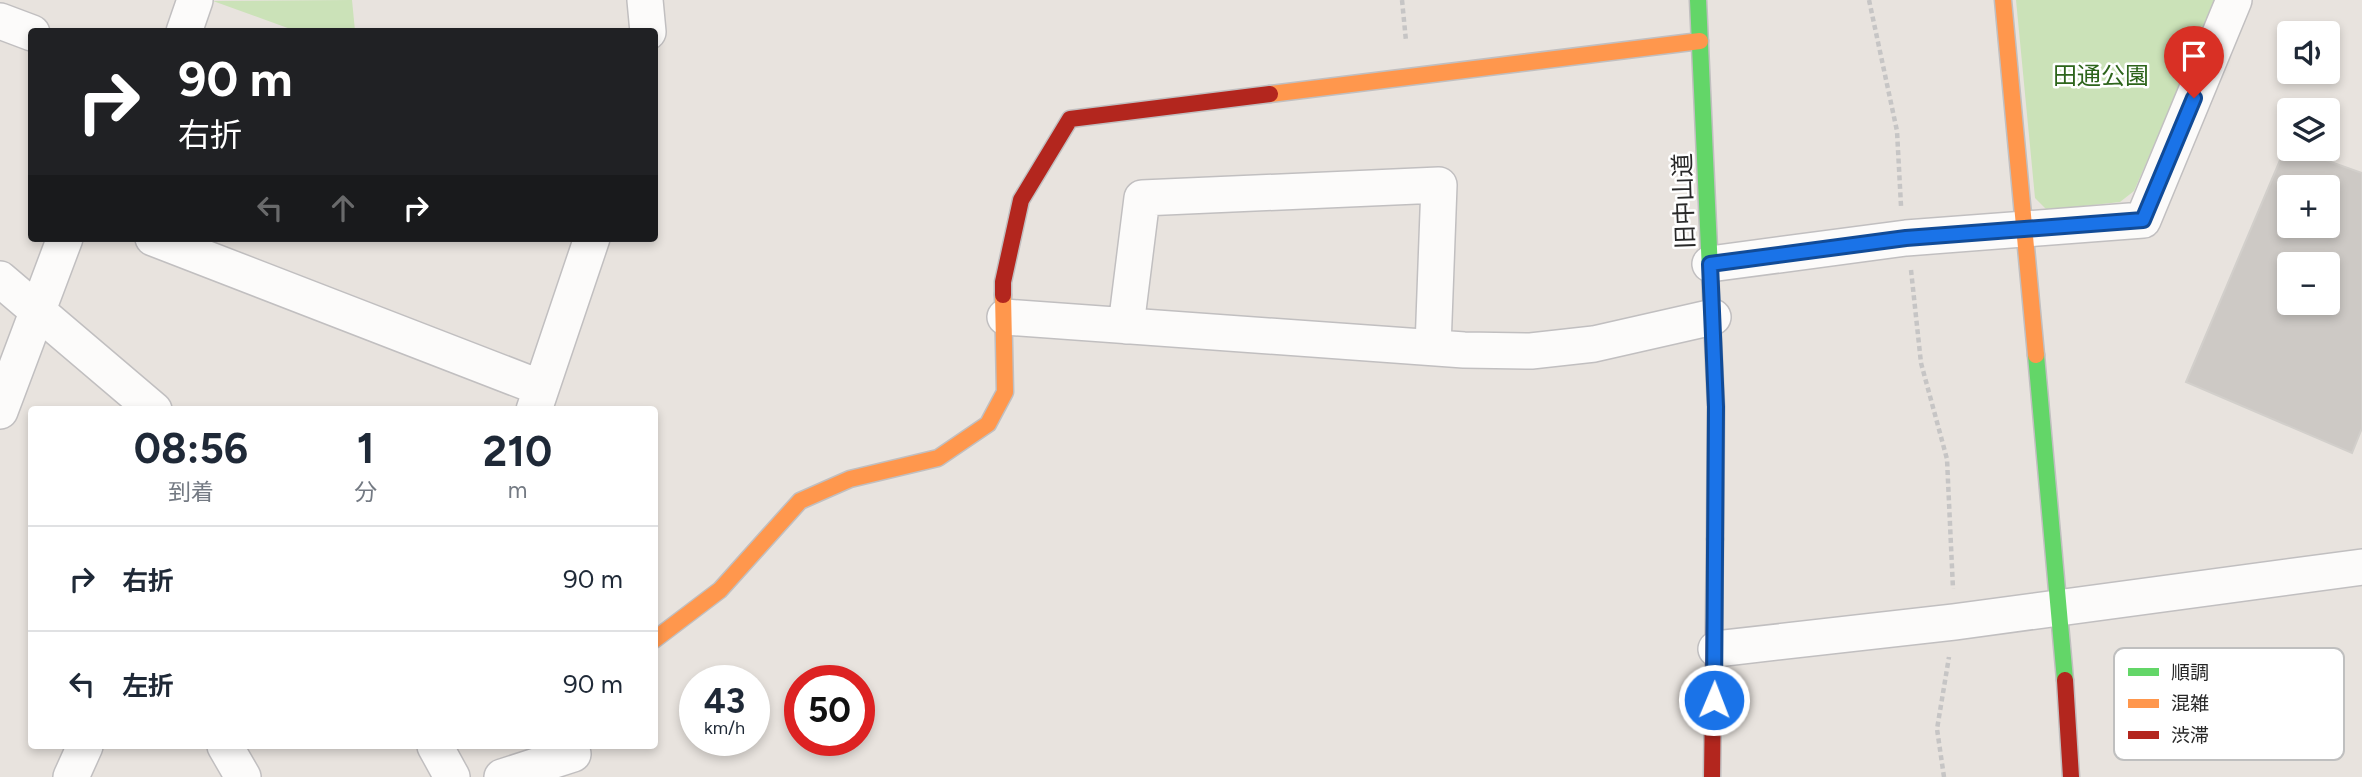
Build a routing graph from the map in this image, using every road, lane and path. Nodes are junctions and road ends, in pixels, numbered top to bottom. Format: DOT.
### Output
graph roads {
  1 [pos="195,0"];
  2 [pos="646,0"];
  3 [pos="1698,0"];
  4 [pos="1869,0"];
  5 [pos="2003,0"];
  6 [pos="2234,0"];
  7 [pos="185,28"];
  8 [pos="648,28"];
  9 [pos="1700,41"];
  10 [pos="2026,228"];
  11 [pos="1906,238"];
  12 [pos="63,242"];
  13 [pos="163,242"];
  14 [pos="591,242"];
  15 [pos="1710,264"];
  16 [pos="0,279"];
  17 [pos="37,310"];
  18 [pos="1005,317"];
  19 [pos="1713,317"];
  20 [pos="1126,326"];
  21 [pos="1433,347"];
  22 [pos="537,399"];
  23 [pos="150,406"];
  24 [pos="0,411"];
  25 [pos="2362,567"];
  26 [pos="2060,608"];
  27 [pos="1954,622"];
  28 [pos="658,637"];
  29 [pos="1716,649"];
  30 [pos="84,749"];
  31 [pos="227,749"];
  32 [pos="437,749"];
  33 [pos="576,759"];
  34 [pos="71,777"];
  35 [pos="243,777"];
  36 [pos="452,777"];
  37 [pos="502,777"];
  38 [pos="1712,777"];
  39 [pos="1944,777"];
  40 [pos="2071,777"];
  1 -- 7 [label="street"];
  2 -- 8 [label="street"];
  3 -- 9 [label="street, 旧中山道"];
  4 -- 11 [label="path"];
  5 -- 10 [label="street"];
  6 -- 10 [label="street"];
  9 -- 15 [label="street, 旧中山道"];
  9 -- 18 [label="street"];
  10 -- 11 [label="street"];
  10 -- 26 [label="street"];
  11 -- 15 [label="street"];
  11 -- 27 [label="path"];
  12 -- 17 [label="street"];
  13 -- 22 [label="street"];
  14 -- 22 [label="street"];
  15 -- 19 [label="street, 旧中山道"];
  16 -- 17 [label="street"];
  17 -- 23 [label="street"];
  17 -- 24 [label="street"];
  18 -- 20 [label="street"];
  18 -- 28 [label="street"];
  19 -- 21 [label="street"];
  19 -- 29 [label="street, 旧中山道"];
  20 -- 21 [label="street"];
  20 -- 21 [label="street"];
  25 -- 26 [label="street"];
  26 -- 27 [label="street"];
  26 -- 40 [label="street"];
  27 -- 29 [label="street"];
  27 -- 39 [label="path"];
  29 -- 38 [label="street, 旧中山道"];
  30 -- 34 [label="street"];
  31 -- 35 [label="street"];
  32 -- 36 [label="street"];
  33 -- 37 [label="street"];
}
